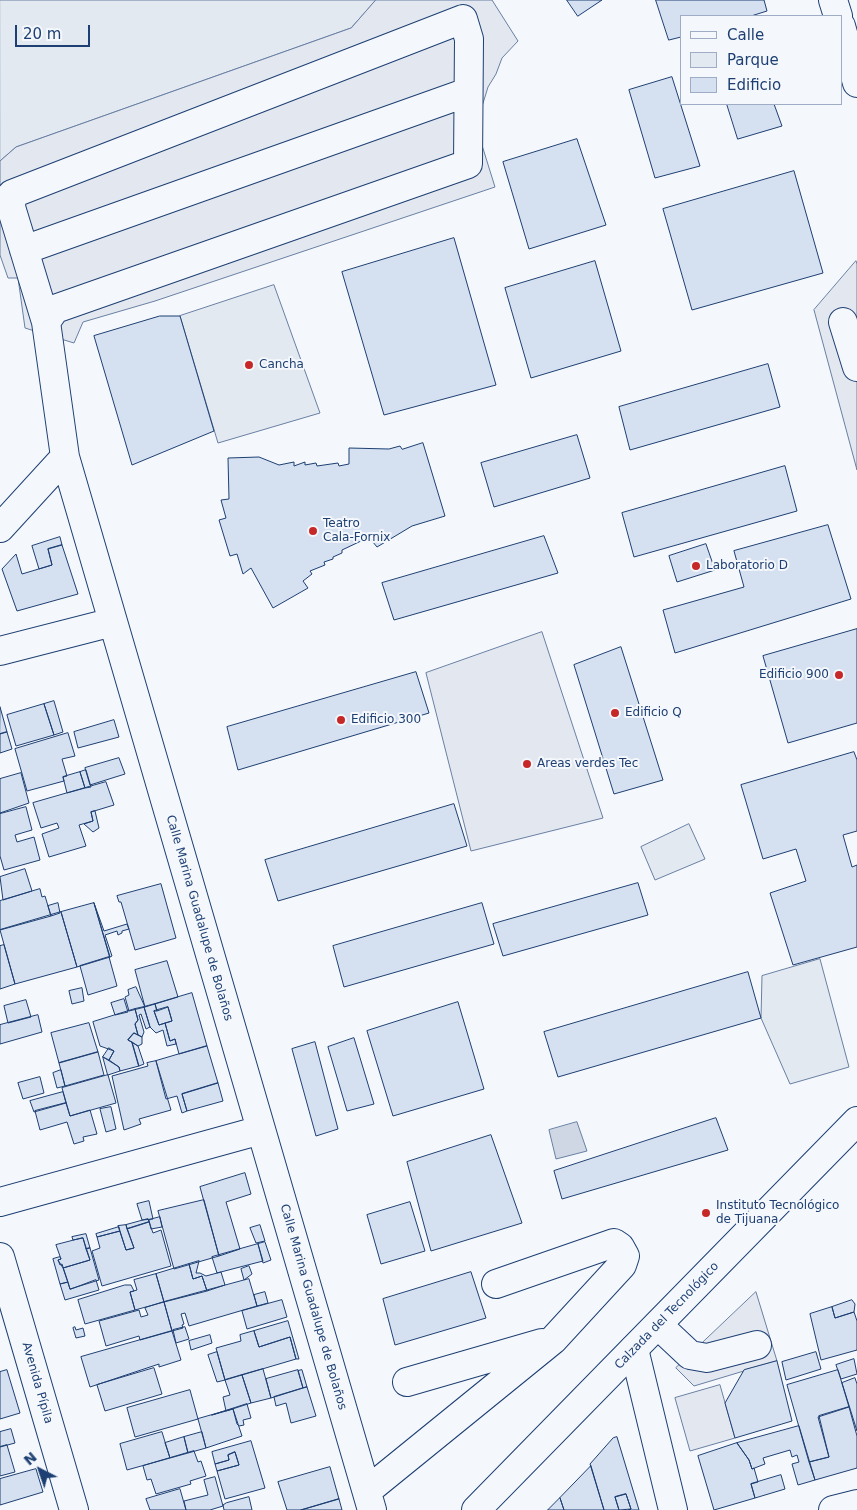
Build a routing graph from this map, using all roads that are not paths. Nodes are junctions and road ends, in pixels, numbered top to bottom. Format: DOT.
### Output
graph roads {
  1 [pos="833,0"];
  2 [pos="838,15"];
  3 [pos="842,30"];
  4 [pos="857,83"];
  5 [pos="468,92"];
  6 [pos="24,250"];
  7 [pos="46,322"];
  8 [pos="843,322"];
  9 [pos="857,367"];
  10 [pos="65,457"];
  11 [pos="0,528"];
  12 [pos="113,622"];
  13 [pos="0,651"];
  14 [pos="856,1126"];
  15 [pos="261,1130"];
  16 [pos="0,1202"];
  17 [pos="0,1257"];
  18 [pos="496,1284"];
  19 [pos="658,1325"];
  20 [pos="553,1340"];
  21 [pos="757,1345"];
  22 [pos="634,1349"];
  23 [pos="406,1382"];
  24 [pos="369,1501"];
  25 [pos="857,1504"];
  26 [pos="74,1510"];
  27 [pos="476,1510"];
  28 [pos="673,1510"];
  29 [pos="833,1510"];
  1 -- 2 [label="street"];
  3 -- 4 [label="street"];
  5 -- 6 [label="street"];
  5 -- 6 [label="street, Calle Marina Guadalupe de Bolaños"];
  5 -- 7 [label="street"];
  6 -- 7 [label="street, Calle Marina Guadalupe de Bolaños"];
  7 -- 10 [label="street, Calle Marina Guadalupe de Bolaños"];
  8 -- 9 [label="street"];
  10 -- 11 [label="street"];
  10 -- 12 [label="street, Calle Marina Guadalupe de Bolaños"];
  12 -- 13 [label="street"];
  12 -- 15 [label="street, Calle Marina Guadalupe de Bolaños"];
  14 -- 19 [label="street, Calzada del Tecnológico"];
  15 -- 16 [label="street"];
  15 -- 24 [label="street, Calle Marina Guadalupe de Bolaños"];
  17 -- 26 [label="street, Avenida Pípila"];
  18 -- 20 [label="street"];
  19 -- 21 [label="street"];
  19 -- 22 [label="street, Calzada del Tecnológico"];
  20 -- 23 [label="street"];
  20 -- 24 [label="street"];
  22 -- 27 [label="street, Calzada del Tecnológico"];
  22 -- 28 [label="street"];
  25 -- 29 [label="street"];
}
